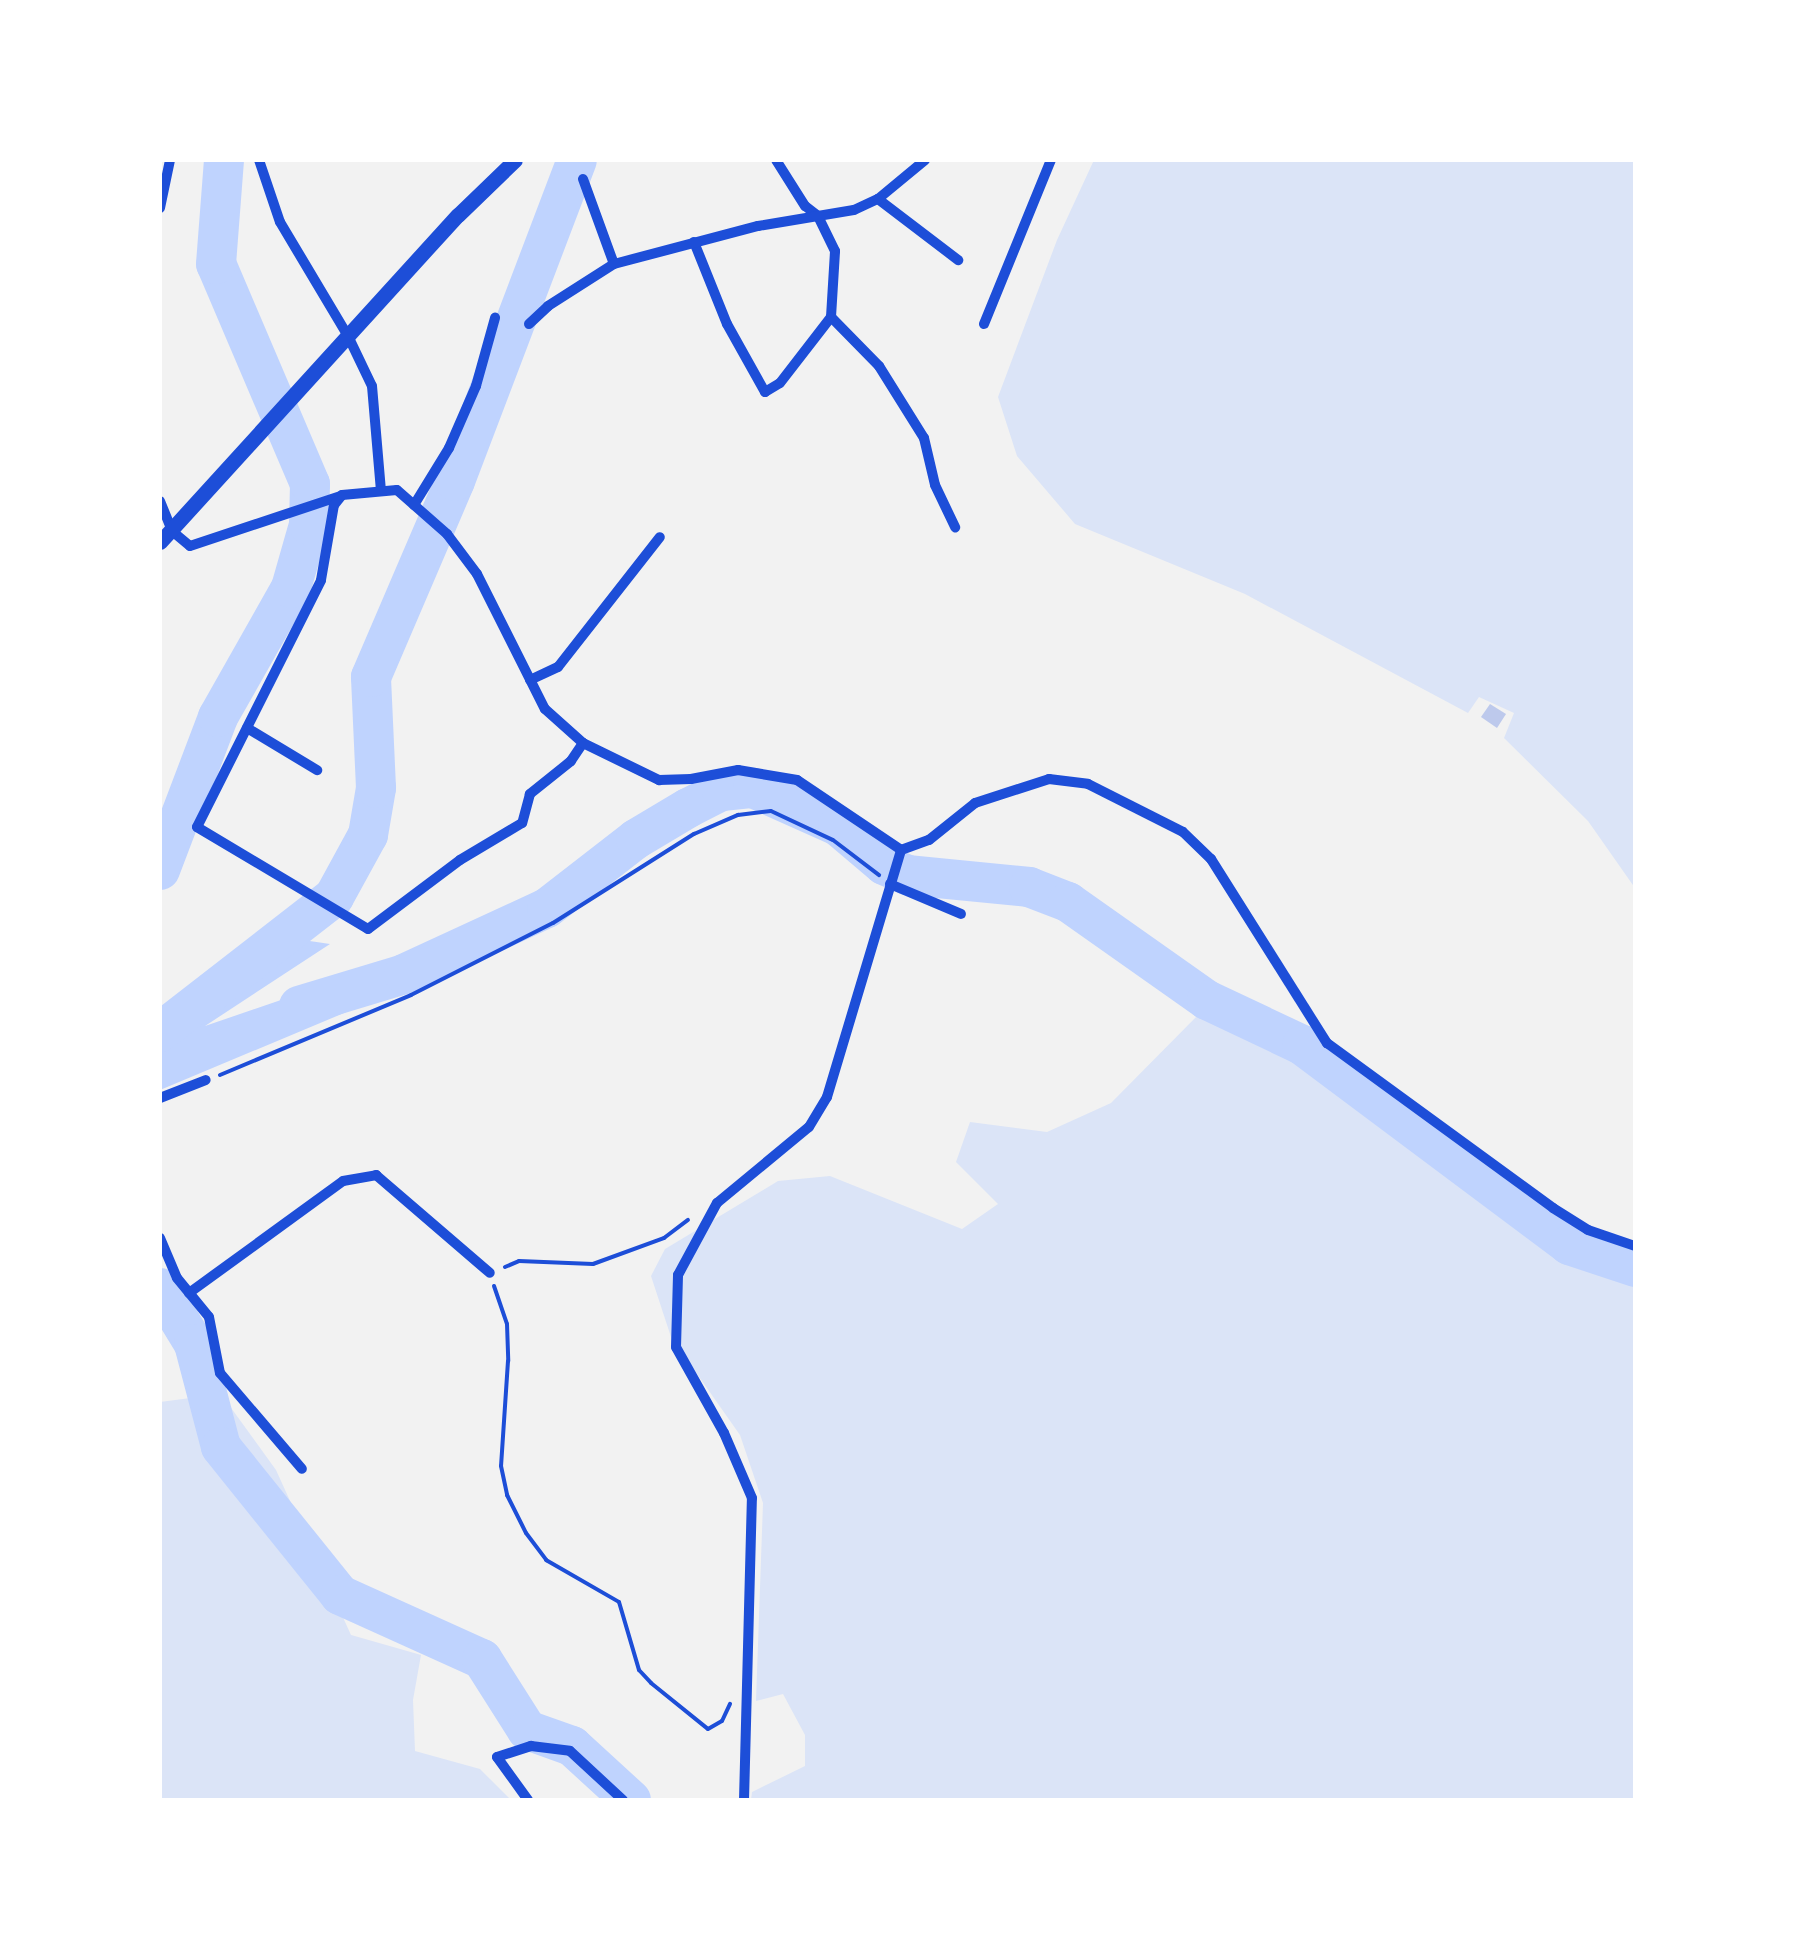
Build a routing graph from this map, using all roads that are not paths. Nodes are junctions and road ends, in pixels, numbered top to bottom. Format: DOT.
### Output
graph roads {
  1 [pos="170,160"];
  2 [pos="259,160"];
  3 [pos="514,160"];
  4 [pos="776,160"];
  5 [pos="925,160"];
  6 [pos="1052,160"];
  7 [pos="582,178"];
  8 [pos="878,198"];
  9 [pos="160,208"];
  10 [pos="818,216"];
  11 [pos="694,242"];
  12 [pos="958,260"];
  13 [pos="614,264"];
  14 [pos="831,317"];
  15 [pos="495,318"];
  16 [pos="529,324"];
  17 [pos="984,324"];
  18 [pos="348,336"];
  19 [pos="382,491"];
  20 [pos="342,495"];
  21 [pos="160,501"];
  22 [pos="414,505"];
  23 [pos="955,526"];
  24 [pos="166,536"];
  25 [pos="660,537"];
  26 [pos="530,680"];
  27 [pos="247,728"];
  28 [pos="583,743"];
  29 [pos="317,770"];
  30 [pos="901,850"];
  31 [pos="890,884"];
  32 [pos="960,914"];
  33 [pos="206,1080"];
  34 [pos="160,1098"];
  35 [pos="160,1238"];
  36 [pos="1635,1246"];
  37 [pos="490,1273"];
  38 [pos="189,1293"];
  39 [pos="302,1469"];
  40 [pos="528,1800"];
  41 [pos="622,1800"];
  42 [pos="744,1800"];
  1 -- 9 [label="street"];
  2 -- 18 [label="street"];
  3 -- 18 [label="main road"];
  4 -- 10 [label="street"];
  5 -- 8 [label="street"];
  6 -- 17 [label="street"];
  7 -- 13 [label="street"];
  8 -- 10 [label="street"];
  8 -- 12 [label="street"];
  10 -- 11 [label="street"];
  10 -- 14 [label="street"];
  11 -- 13 [label="street"];
  11 -- 14 [label="street"];
  13 -- 16 [label="street"];
  14 -- 23 [label="street"];
  15 -- 22 [label="street"];
  18 -- 19 [label="street"];
  18 -- 24 [label="main road"];
  19 -- 20 [label="street"];
  19 -- 22 [label="street"];
  20 -- 24 [label="street"];
  20 -- 27 [label="street"];
  21 -- 24 [label="street"];
  22 -- 26 [label="street"];
  25 -- 26 [label="street"];
  26 -- 28 [label="street"];
  27 -- 28 [label="street"];
  27 -- 29 [label="street"];
  28 -- 30 [label="street"];
  30 -- 31 [label="street"];
  30 -- 36 [label="street"];
  31 -- 32 [label="street"];
  31 -- 42 [label="street"];
  33 -- 34 [label="street"];
  35 -- 38 [label="street"];
  37 -- 38 [label="street"];
  38 -- 39 [label="street"];
  40 -- 41 [label="street"];
}
